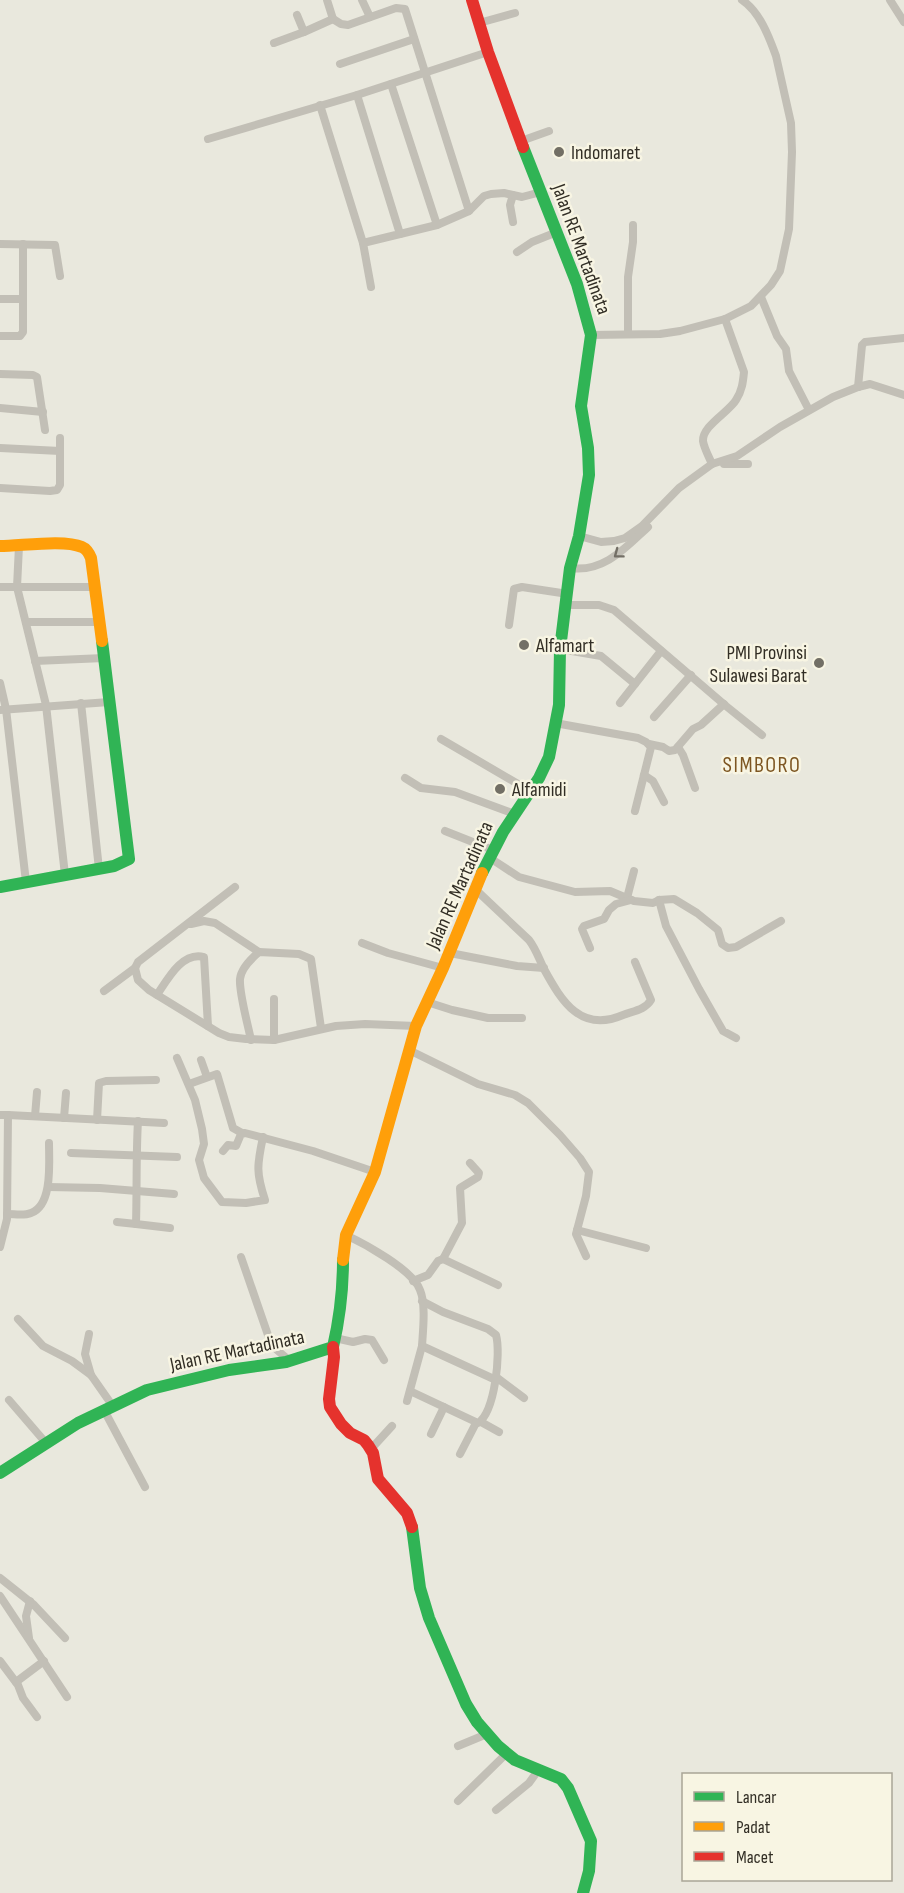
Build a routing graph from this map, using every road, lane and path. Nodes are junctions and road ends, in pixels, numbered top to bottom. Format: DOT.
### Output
graph roads {
  1 [pos="327,0"];
  2 [pos="362,0"];
  3 [pos="472,0"];
  4 [pos="742,0"];
  5 [pos="890,0"];
  6 [pos="752,3"];
  7 [pos="515,13"];
  8 [pos="297,15"];
  9 [pos="370,17"];
  10 [pos="333,19"];
  11 [pos="479,22"];
  12 [pos="904,22"];
  13 [pos="304,32"];
  14 [pos="414,39"];
  15 [pos="274,43"];
  16 [pos="488,52"];
  17 [pos="340,64"];
  18 [pos="424,72"];
  19 [pos="391,84"];
  20 [pos="357,95"];
  21 [pos="320,105"];
  22 [pos="549,130"];
  23 [pos="208,139"];
  24 [pos="520,141"];
  25 [pos="541,192"];
  26 [pos="513,195"];
  27 [pos="469,211"];
  28 [pos="513,222"];
  29 [pos="437,225"];
  30 [pos="633,225"];
  31 [pos="556,232"];
  32 [pos="400,234"];
  33 [pos="363,243"];
  34 [pos="0,244"];
  35 [pos="23,244"];
  36 [pos="517,252"];
  37 [pos="60,276"];
  38 [pos="371,287"];
  39 [pos="761,297"];
  40 [pos="0,299"];
  41 [pos="23,299"];
  42 [pos="725,319"];
  43 [pos="591,334"];
  44 [pos="628,334"];
  45 [pos="0,336"];
  46 [pos="904,338"];
  47 [pos="0,374"];
  48 [pos="858,387"];
  49 [pos="904,394"];
  50 [pos="0,408"];
  51 [pos="809,410"];
  52 [pos="43,412"];
  53 [pos="45,430"];
  54 [pos="60,438"];
  55 [pos="0,448"];
  56 [pos="60,452"];
  57 [pos="736,460"];
  58 [pos="712,464"];
  59 [pos="0,488"];
  60 [pos="680,490"];
  61 [pos="579,536"];
  62 [pos="633,537"];
  63 [pos="0,546"];
  64 [pos="19,546"];
  65 [pos="570,568"];
  66 [pos="0,587"];
  67 [pos="17,587"];
  68 [pos="95,587"];
  69 [pos="567,599"];
  70 [pos="26,622"];
  71 [pos="99,622"];
  72 [pos="509,625"];
  73 [pos="560,649"];
  74 [pos="661,651"];
  75 [pos="104,658"];
  76 [pos="35,661"];
  77 [pos="691,675"];
  78 [pos="0,683"];
  79 [pos="635,684"];
  80 [pos="109,702"];
  81 [pos="81,703"];
  82 [pos="620,703"];
  83 [pos="724,704"];
  84 [pos="46,705"];
  85 [pos="3,710"];
  86 [pos="654,717"];
  87 [pos="555,723"];
  88 [pos="762,735"];
  89 [pos="441,739"];
  90 [pos="649,744"];
  91 [pos="678,747"];
  92 [pos="644,775"];
  93 [pos="405,778"];
  94 [pos="695,788"];
  95 [pos="530,791"];
  96 [pos="664,802"];
  97 [pos="634,811"];
  98 [pos="515,814"];
  99 [pos="445,831"];
  100 [pos="491,854"];
  101 [pos="99,869"];
  102 [pos="634,871"];
  103 [pos="65,875"];
  104 [pos="26,882"];
  105 [pos="0,887"];
  106 [pos="235,887"];
  107 [pos="475,889"];
  108 [pos="629,899"];
  109 [pos="659,900"];
  110 [pos="781,921"];
  111 [pos="187,924"];
  112 [pos="362,943"];
  113 [pos="590,948"];
  114 [pos="259,952"];
  115 [pos="450,952"];
  116 [pos="635,962"];
  117 [pos="135,968"];
  118 [pos="443,968"];
  119 [pos="544,968"];
  120 [pos="104,992"];
  121 [pos="157,995"];
  122 [pos="274,999"];
  123 [pos="428,1002"];
  124 [pos="522,1018"];
  125 [pos="208,1026"];
  126 [pos="416,1026"];
  127 [pos="321,1028"];
  128 [pos="736,1038"];
  129 [pos="251,1040"];
  130 [pos="274,1040"];
  131 [pos="409,1050"];
  132 [pos="177,1058"];
  133 [pos="201,1060"];
  134 [pos="207,1077"];
  135 [pos="156,1080"];
  136 [pos="189,1084"];
  137 [pos="37,1092"];
  138 [pos="66,1093"];
  139 [pos="4,1115"];
  140 [pos="35,1116"];
  141 [pos="64,1118"];
  142 [pos="97,1120"];
  143 [pos="138,1121"];
  144 [pos="164,1123"];
  145 [pos="242,1133"];
  146 [pos="263,1137"];
  147 [pos="4,1142"];
  148 [pos="49,1143"];
  149 [pos="224,1151"];
  150 [pos="71,1153"];
  151 [pos="135,1156"];
  152 [pos="177,1157"];
  153 [pos="470,1164"];
  154 [pos="375,1172"];
  155 [pos="4,1180"];
  156 [pos="48,1187"];
  157 [pos="137,1191"];
  158 [pos="174,1194"];
  159 [pos="5,1217"];
  160 [pos="117,1222"];
  161 [pos="136,1224"];
  162 [pos="170,1228"];
  163 [pos="577,1230"];
  164 [pos="346,1235"];
  165 [pos="0,1247"];
  166 [pos="646,1248"];
  167 [pos="586,1256"];
  168 [pos="241,1257"];
  169 [pos="443,1259"];
  170 [pos="413,1281"];
  171 [pos="498,1285"];
  172 [pos="422,1301"];
  173 [pos="18,1319"];
  174 [pos="89,1334"];
  175 [pos="334,1342"];
  176 [pos="422,1346"];
  177 [pos="384,1360"];
  178 [pos="288,1362"];
  179 [pos="92,1375"];
  180 [pos="496,1378"];
  181 [pos="410,1391"];
  182 [pos="524,1398"];
  183 [pos="9,1400"];
  184 [pos="407,1401"];
  185 [pos="108,1407"];
  186 [pos="444,1407"];
  187 [pos="478,1422"];
  188 [pos="392,1426"];
  189 [pos="499,1432"];
  190 [pos="430,1434"];
  191 [pos="46,1443"];
  192 [pos="371,1449"];
  193 [pos="460,1454"];
  194 [pos="5,1470"];
  195 [pos="145,1487"];
  196 [pos="0,1578"];
  197 [pos="0,1596"];
  198 [pos="30,1601"];
  199 [pos="65,1638"];
  200 [pos="29,1641"];
  201 [pos="44,1661"];
  202 [pos="2,1667"];
  203 [pos="16,1682"];
  204 [pos="66,1697"];
  205 [pos="36,1717"];
  206 [pos="487,1734"];
  207 [pos="458,1746"];
  208 [pos="507,1753"];
  209 [pos="539,1769"];
  210 [pos="458,1801"];
  211 [pos="496,1810"];
  212 [pos="583,1893"];
  1 -- 10 [label="street"];
  2 -- 9 [label="street"];
  3 -- 11 [label="main road, Jalan RE Martadinata"];
  4 -- 6 [label="street"];
  5 -- 12 [label="street"];
  6 -- 39 [label="street"];
  7 -- 11 [label="street"];
  8 -- 13 [label="street"];
  9 -- 10 [label="street"];
  9 -- 14 [label="street"];
  10 -- 13 [label="street"];
  11 -- 16 [label="main road, Jalan RE Martadinata"];
  13 -- 15 [label="street"];
  14 -- 17 [label="street"];
  14 -- 18 [label="street"];
  16 -- 18 [label="street"];
  16 -- 24 [label="main road, Jalan RE Martadinata"];
  18 -- 19 [label="street"];
  18 -- 27 [label="street"];
  19 -- 20 [label="street"];
  19 -- 29 [label="street"];
  20 -- 21 [label="street"];
  20 -- 32 [label="street"];
  21 -- 23 [label="street"];
  21 -- 33 [label="street"];
  22 -- 24 [label="street"];
  24 -- 25 [label="main road, Jalan RE Martadinata"];
  25 -- 26 [label="street"];
  25 -- 31 [label="main road, Jalan RE Martadinata"];
  26 -- 27 [label="street"];
  26 -- 28 [label="street"];
  27 -- 29 [label="street"];
  29 -- 32 [label="street"];
  30 -- 44 [label="street"];
  31 -- 36 [label="street"];
  31 -- 43 [label="main road, Jalan RE Martadinata"];
  32 -- 33 [label="street"];
  33 -- 38 [label="street"];
  34 -- 35 [label="street"];
  35 -- 37 [label="street"];
  35 -- 41 [label="street"];
  39 -- 42 [label="street"];
  39 -- 51 [label="street"];
  40 -- 41 [label="street"];
  41 -- 45 [label="street"];
  42 -- 44 [label="street"];
  42 -- 58 [label="street"];
  43 -- 44 [label="street"];
  43 -- 61 [label="main road, Jalan RE Martadinata"];
  46 -- 48 [label="street"];
  47 -- 52 [label="street"];
  48 -- 49 [label="street"];
  48 -- 51 [label="street"];
  50 -- 52 [label="street"];
  51 -- 57 [label="street"];
  52 -- 53 [label="street"];
  54 -- 56 [label="street"];
  55 -- 56 [label="street"];
  56 -- 59 [label="street"];
  57 -- 58 [label="street"];
  57 -- 60 [label="street"];
  58 -- 60 [label="street"];
  60 -- 62 [label="street"];
  61 -- 62 [label="street"];
  61 -- 65 [label="main road, Jalan RE Martadinata"];
  62 -- 65 [label="street, one-way"];
  63 -- 64 [label="main road"];
  64 -- 67 [label="street"];
  64 -- 68 [label="main road"];
  65 -- 69 [label="main road, Jalan RE Martadinata"];
  66 -- 67 [label="street"];
  67 -- 68 [label="street"];
  67 -- 70 [label="street"];
  68 -- 71 [label="main road"];
  69 -- 72 [label="street"];
  69 -- 73 [label="main road, Jalan RE Martadinata"];
  69 -- 74 [label="street"];
  70 -- 71 [label="street"];
  70 -- 76 [label="street"];
  71 -- 75 [label="main road"];
  73 -- 79 [label="street"];
  73 -- 87 [label="main road, Jalan RE Martadinata"];
  74 -- 77 [label="street"];
  74 -- 79 [label="street"];
  75 -- 76 [label="street"];
  75 -- 80 [label="main road"];
  76 -- 84 [label="street"];
  77 -- 83 [label="street"];
  77 -- 86 [label="street"];
  78 -- 85 [label="street"];
  79 -- 82 [label="street"];
  80 -- 81 [label="street"];
  80 -- 101 [label="main road"];
  81 -- 84 [label="street"];
  81 -- 101 [label="street"];
  83 -- 88 [label="street"];
  83 -- 91 [label="street"];
  84 -- 85 [label="street"];
  84 -- 103 [label="street"];
  85 -- 104 [label="street"];
  87 -- 90 [label="street"];
  87 -- 95 [label="main road, Jalan RE Martadinata"];
  89 -- 95 [label="street"];
  90 -- 91 [label="street"];
  90 -- 92 [label="street"];
  91 -- 94 [label="street"];
  92 -- 96 [label="street"];
  92 -- 97 [label="street"];
  93 -- 98 [label="street"];
  95 -- 98 [label="main road, Jalan RE Martadinata"];
  98 -- 100 [label="main road, Jalan RE Martadinata"];
  99 -- 100 [label="street"];
  100 -- 107 [label="main road, Jalan RE Martadinata"];
  100 -- 108 [label="street"];
  101 -- 103 [label="main road"];
  102 -- 108 [label="street"];
  103 -- 104 [label="main road"];
  104 -- 105 [label="main road"];
  106 -- 111 [label="street"];
  107 -- 115 [label="main road, Jalan RE Martadinata"];
  107 -- 119 [label="street"];
  108 -- 109 [label="street"];
  108 -- 113 [label="street"];
  109 -- 110 [label="street"];
  109 -- 128 [label="street"];
  111 -- 114 [label="street"];
  111 -- 117 [label="street"];
  112 -- 118 [label="street"];
  114 -- 127 [label="street"];
  114 -- 129 [label="street"];
  115 -- 118 [label="main road, Jalan RE Martadinata"];
  115 -- 119 [label="street"];
  116 -- 119 [label="street"];
  117 -- 120 [label="street"];
  117 -- 121 [label="street"];
  118 -- 123 [label="main road, Jalan RE Martadinata"];
  121 -- 125 [label="street"];
  121 -- 125 [label="street"];
  122 -- 130 [label="street"];
  123 -- 124 [label="street"];
  123 -- 126 [label="main road, Jalan RE Martadinata"];
  125 -- 129 [label="street"];
  126 -- 127 [label="street"];
  126 -- 131 [label="main road, Jalan RE Martadinata"];
  127 -- 130 [label="street"];
  129 -- 130 [label="street"];
  131 -- 154 [label="main road, Jalan RE Martadinata"];
  131 -- 163 [label="street"];
  132 -- 136 [label="street"];
  133 -- 134 [label="street"];
  134 -- 136 [label="street"];
  134 -- 145 [label="street"];
  135 -- 142 [label="street"];
  136 -- 146 [label="street"];
  137 -- 140 [label="street"];
  138 -- 141 [label="street"];
  139 -- 140 [label="street"];
  139 -- 147 [label="street"];
  140 -- 141 [label="street"];
  141 -- 142 [label="street"];
  142 -- 143 [label="street"];
  143 -- 144 [label="street"];
  143 -- 151 [label="street"];
  145 -- 146 [label="street"];
  145 -- 149 [label="street"];
  146 -- 154 [label="street"];
  147 -- 155 [label="street"];
  148 -- 156 [label="street"];
  150 -- 151 [label="street"];
  151 -- 152 [label="street"];
  151 -- 157 [label="street"];
  153 -- 169 [label="street"];
  154 -- 164 [label="main road, Jalan RE Martadinata"];
  155 -- 159 [label="street"];
  156 -- 157 [label="street"];
  156 -- 159 [label="street"];
  157 -- 158 [label="street"];
  157 -- 161 [label="street"];
  159 -- 165 [label="street"];
  160 -- 161 [label="street"];
  161 -- 162 [label="street"];
  163 -- 166 [label="street"];
  163 -- 167 [label="street"];
  164 -- 170 [label="street"];
  164 -- 175 [label="main road, Jalan RE Martadinata"];
  168 -- 178 [label="street"];
  169 -- 170 [label="street"];
  169 -- 171 [label="street"];
  170 -- 172 [label="street"];
  172 -- 176 [label="street"];
  172 -- 180 [label="street"];
  173 -- 179 [label="street"];
  174 -- 179 [label="street"];
  175 -- 177 [label="street"];
  175 -- 178 [label="main road, Jalan RE Martadinata"];
  175 -- 192 [label="main road"];
  176 -- 180 [label="street"];
  176 -- 181 [label="street"];
  178 -- 185 [label="main road, Jalan RE Martadinata"];
  179 -- 185 [label="street"];
  180 -- 182 [label="street"];
  180 -- 187 [label="street"];
  181 -- 184 [label="street"];
  181 -- 186 [label="street"];
  183 -- 191 [label="street"];
  185 -- 191 [label="main road, Jalan RE Martadinata"];
  185 -- 195 [label="street"];
  186 -- 187 [label="street"];
  186 -- 190 [label="street"];
  187 -- 189 [label="street"];
  187 -- 193 [label="street"];
  188 -- 192 [label="street"];
  191 -- 194 [label="main road, Jalan RE Martadinata"];
  192 -- 206 [label="main road"];
  196 -- 198 [label="street"];
  197 -- 200 [label="street"];
  198 -- 199 [label="street"];
  198 -- 200 [label="street"];
  200 -- 201 [label="street"];
  201 -- 203 [label="street"];
  201 -- 204 [label="street"];
  202 -- 203 [label="street"];
  203 -- 205 [label="street"];
  206 -- 207 [label="street"];
  206 -- 208 [label="main road"];
  208 -- 209 [label="main road"];
  208 -- 210 [label="street"];
  209 -- 211 [label="street"];
  209 -- 212 [label="main road"];
}
